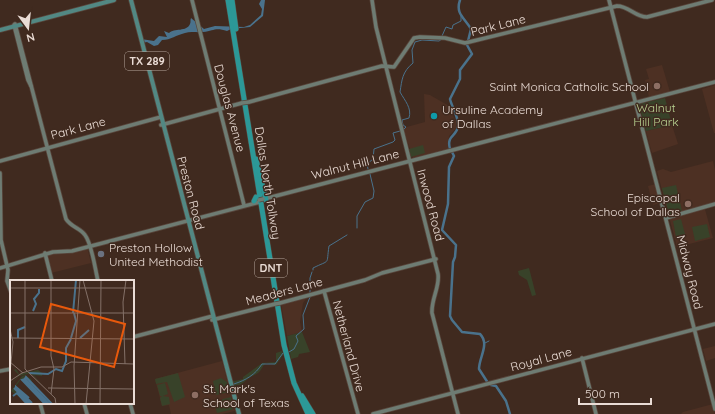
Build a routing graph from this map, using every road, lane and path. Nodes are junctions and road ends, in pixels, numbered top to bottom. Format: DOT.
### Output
graph roads {
  1 [pos="106,0"];
  2 [pos="114,0"];
  3 [pos="130,0"];
  4 [pos="192,0"];
  5 [pos="610,0"];
  6 [pos="712,0"];
  7 [pos="229,1"];
  8 [pos="372,1"];
  9 [pos="612,7"];
  10 [pos="69,10"];
  11 [pos="58,15"];
  12 [pos="15,25"];
  13 [pos="0,29"];
  14 [pos="386,66"];
  15 [pos="715,83"];
  16 [pos="637,102"];
  17 [pos="220,109"];
  18 [pos="160,117"];
  19 [pos="162,124"];
  20 [pos="511,135"];
  21 [pos="47,147"];
  22 [pos="253,151"];
  23 [pos="427,157"];
  24 [pos="0,161"];
  25 [pos="410,162"];
  26 [pos="0,173"];
  27 [pos="261,200"];
  28 [pos="715,204"];
  29 [pos="244,205"];
  30 [pos="667,217"];
  31 [pos="187,219"];
  32 [pos="89,245"];
  33 [pos="45,253"];
  34 [pos="435,259"];
  35 [pos="7,265"];
  36 [pos="0,267"];
  37 [pos="52,280"];
  38 [pos="98,280"];
  39 [pos="10,289"];
  40 [pos="324,291"];
  41 [pos="213,318"];
  42 [pos="715,325"];
  43 [pos="696,330"];
  44 [pos="134,337"];
  45 [pos="582,359"];
  46 [pos="10,369"];
  47 [pos="0,372"];
  48 [pos="299,390"];
  49 [pos="454,393"];
  50 [pos="715,401"];
  51 [pos="40,404"];
  52 [pos="84,404"];
  53 [pos="130,404"];
  54 [pos="401,408"];
  55 [pos="715,409"];
  56 [pos="43,414"];
  57 [pos="87,414"];
  58 [pos="132,414"];
  59 [pos="238,414"];
  60 [pos="307,414"];
  61 [pos="313,414"];
  62 [pos="357,414"];
  63 [pos="375,414"];
  64 [pos="381,414"];
  65 [pos="459,414"];
  66 [pos="596,414"];
  1 -- 10 [label="main road"];
  2 -- 11 [label="main road"];
  3 -- 18 [label="main road, Preston Road / TX 289"];
  4 -- 17 [label="main road, Douglas Avenue"];
  5 -- 9 [label="main road, Midway Road"];
  6 -- 9 [label="main road, Park Lane"];
  7 -- 22 [label="highway, Dallas North Tollway / DNT"];
  7 -- 22 [label="highway, Dallas North Tollway / DNT"];
  8 -- 14 [label="main road, Inwood Road"];
  9 -- 14 [label="main road, Park Lane"];
  9 -- 16 [label="main road, Midway Road"];
  10 -- 11 [label="main road"];
  10 -- 12 [label="main road"];
  11 -- 12 [label="main road"];
  12 -- 13 [label="main road"];
  12 -- 21 [label="main road"];
  14 -- 17 [label="main road, Park Lane, bridge"];
  14 -- 25 [label="main road, Inwood Road"];
  15 -- 16 [label="main road, Walnut Hill Lane"];
  16 -- 20 [label="main road, Walnut Hill Lane"];
  16 -- 30 [label="main road, Midway Road"];
  17 -- 19 [label="main road, Park Lane"];
  17 -- 29 [label="main road, Douglas Avenue"];
  18 -- 19 [label="main road, Preston Road / TX 289"];
  18 -- 21 [label="main road, Park Lane"];
  19 -- 31 [label="main road, Preston Road / TX 289"];
  20 -- 23 [label="main road, Walnut Hill Lane"];
  20 -- 23 [label="main road, Walnut Hill Lane"];
  21 -- 24 [label="main road, Park Lane"];
  21 -- 32 [label="main road"];
  22 -- 27 [label="highway"];
  22 -- 27 [label="highway"];
  22 -- 48 [label="highway, Dallas North Tollway / DNT"];
  22 -- 60 [label="highway, Dallas North Tollway / DNT"];
  23 -- 25 [label="main road, Walnut Hill Lane"];
  25 -- 27 [label="main road, Walnut Hill Lane"];
  25 -- 34 [label="main road, Inwood Road"];
  26 -- 35 [label="main road"];
  27 -- 29 [label="main road, Walnut Hill Lane"];
  28 -- 30 [label="main road"];
  29 -- 31 [label="main road, Walnut Hill Lane"];
  30 -- 43 [label="main road, Midway Road"];
  31 -- 32 [label="main road, Walnut Hill Lane"];
  31 -- 41 [label="main road, Preston Road / TX 289"];
  32 -- 33 [label="main road, Walnut Hill Lane"];
  32 -- 38 [label="main road"];
  33 -- 35 [label="main road, Walnut Hill Lane"];
  33 -- 37 [label="main road"];
  34 -- 40 [label="main road, Meaders Lane"];
  34 -- 49 [label="main road, Inwood Road"];
  35 -- 36 [label="main road, Walnut Hill Lane"];
  35 -- 39 [label="main road"];
  40 -- 41 [label="main road, Meaders Lane, bridge"];
  40 -- 62 [label="main road, Netherland Drive"];
  41 -- 44 [label="main road, Meaders Lane"];
  41 -- 59 [label="main road, Preston Road / TX 289"];
  42 -- 43 [label="main road, Royal Lane"];
  43 -- 45 [label="main road, Royal Lane"];
  43 -- 50 [label="main road, Midway Road"];
  43 -- 55 [label="main road, Midway Road"];
  45 -- 49 [label="main road, Royal Lane"];
  45 -- 66 [label="main road"];
  46 -- 47 [label="main road"];
  48 -- 60 [label="highway, Dallas North Tollway / DNT"];
  48 -- 61 [label="highway"];
  49 -- 54 [label="main road, Royal Lane"];
  49 -- 65 [label="main road, Inwood Road"];
  51 -- 56 [label="main road"];
  52 -- 57 [label="main road"];
  53 -- 58 [label="main road"];
  54 -- 63 [label="main road, Royal Lane"];
  54 -- 64 [label="main road, Royal Lane"];
}
